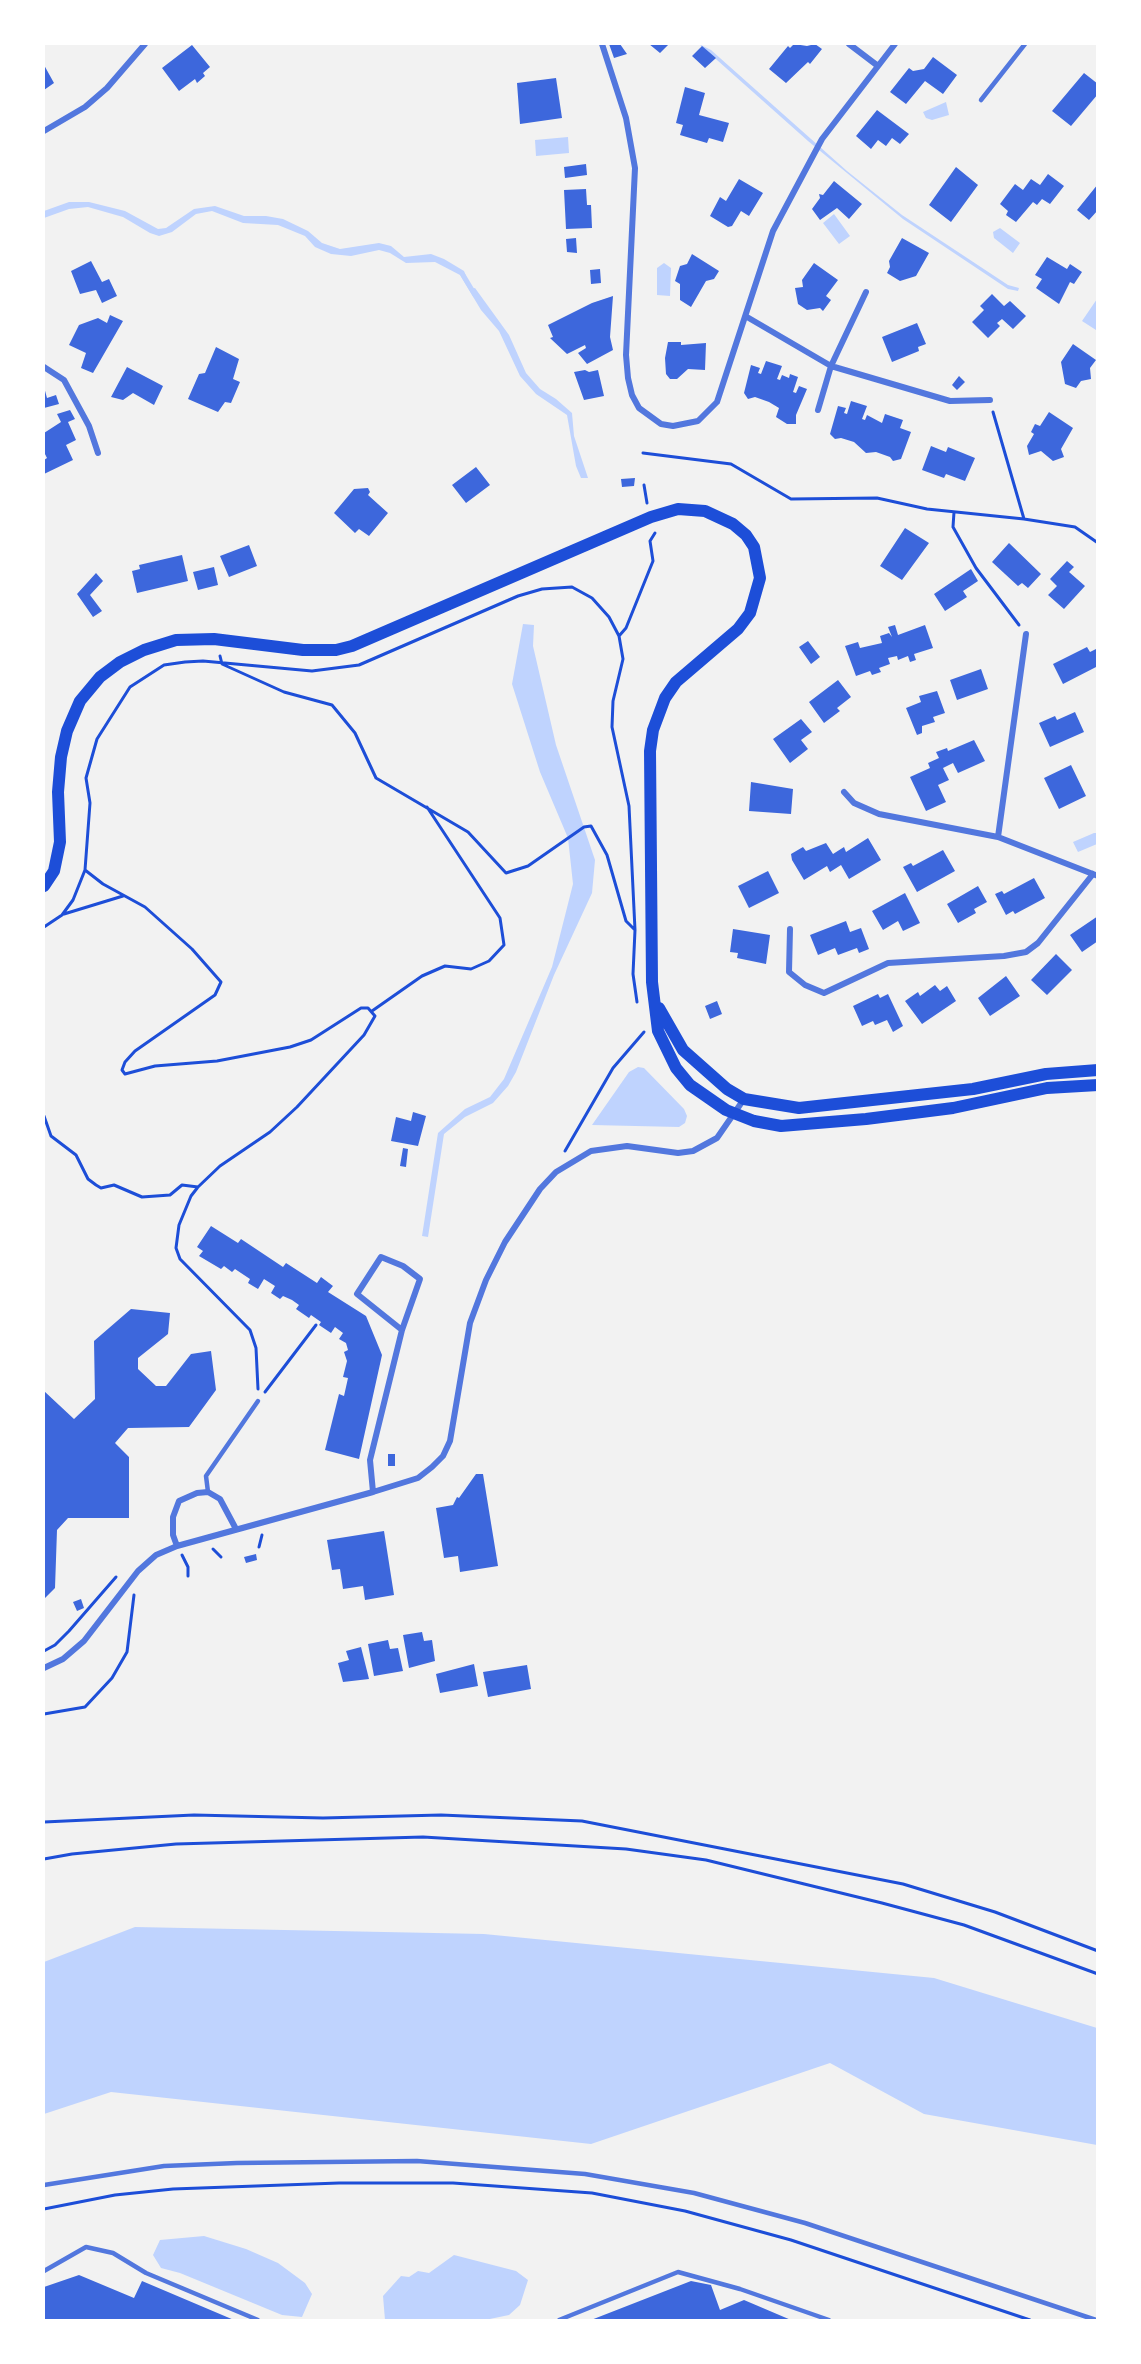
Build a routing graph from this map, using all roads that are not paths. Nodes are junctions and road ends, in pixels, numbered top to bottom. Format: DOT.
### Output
graph roads {
  1 [pos="145,44"];
  2 [pos="602,44"];
  3 [pos="849,44"];
  4 [pos="895,44"];
  5 [pos="1025,44"];
  6 [pos="878,66"];
  7 [pos="981,100"];
  8 [pos="44,131"];
  9 [pos="866,292"];
  10 [pos="747,317"];
  11 [pos="831,366"];
  12 [pos="44,367"];
  13 [pos="990,400"];
  14 [pos="818,410"];
  15 [pos="98,453"];
  16 [pos="1026,634"];
  17 [pos="844,792"];
  18 [pos="998,837"];
  19 [pos="1095,875"];
  20 [pos="44,886"];
  21 [pos="790,929"];
  22 [pos="655,999"];
  23 [pos="1098,1070"];
  24 [pos="1098,1085"];
  25 [pos="744,1098"];
  26 [pos="735,1114"];
  27 [pos="402,1330"];
  28 [pos="258,1401"];
  29 [pos="207,1492"];
  30 [pos="373,1492"];
  31 [pos="236,1529"];
  32 [pos="177,1545"];
  33 [pos="44,1668"];
  34 [pos="44,2185"];
  35 [pos="44,2271"];
  36 [pos="258,2320"];
  37 [pos="560,2320"];
  38 [pos="829,2320"];
  39 [pos="1096,2320"];
  1 -- 8 [label="street"];
  2 -- 10 [label="street"];
  3 -- 6 [label="street"];
  4 -- 6 [label="street"];
  5 -- 7 [label="lane"];
  6 -- 10 [label="street"];
  9 -- 11 [label="street"];
  10 -- 11 [label="street"];
  11 -- 13 [label="street"];
  11 -- 14 [label="street"];
  12 -- 15 [label="street"];
  16 -- 18 [label="street"];
  17 -- 18 [label="street"];
  18 -- 19 [label="street"];
  19 -- 21 [label="street"];
  20 -- 22 [label="main road"];
  22 -- 25 [label="main road"];
  22 -- 26 [label="main road"];
  23 -- 25 [label="main road"];
  24 -- 26 [label="main road"];
  25 -- 26 [label="street"];
  26 -- 30 [label="street"];
  27 -- 27 [label="street"];
  27 -- 30 [label="street"];
  28 -- 29 [label="lane"];
  29 -- 31 [label="street"];
  29 -- 32 [label="street"];
  30 -- 31 [label="street"];
  31 -- 32 [label="street"];
  32 -- 33 [label="street"];
  34 -- 39 [label="lane"];
  35 -- 36 [label="lane"];
  37 -- 38 [label="lane"];
}
